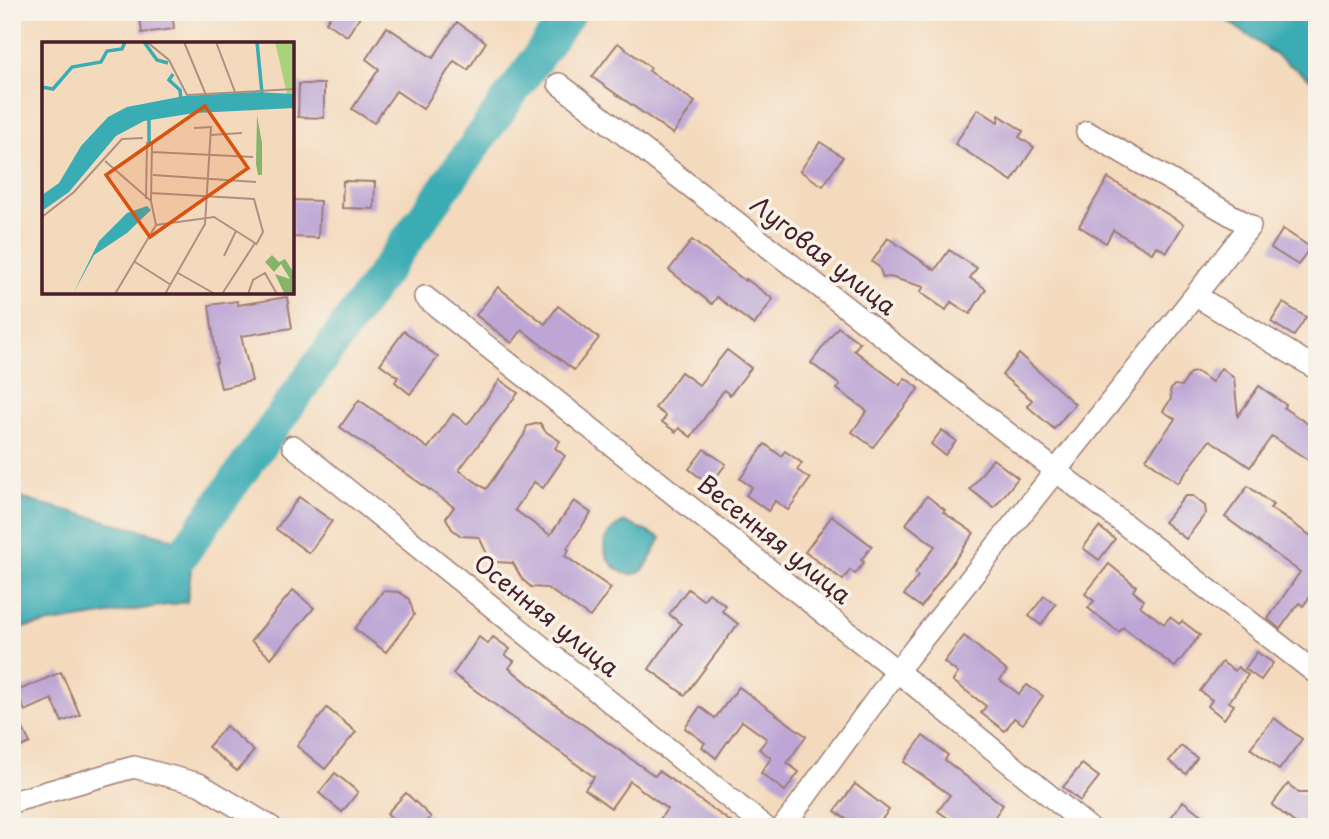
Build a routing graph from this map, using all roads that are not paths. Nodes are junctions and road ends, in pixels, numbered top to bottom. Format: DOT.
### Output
graph roads {
  1 [pos="559,83"];
  2 [pos="1087,132"];
  3 [pos="1196,296"];
  4 [pos="425,297"];
  5 [pos="1317,369"];
  6 [pos="293,446"];
  7 [pos="1055,471"];
  8 [pos="897,671"];
  9 [pos="1317,674"];
  10 [pos="12,802"];
  11 [pos="271,827"];
  12 [pos="765,827"];
  13 [pos="783,827"];
  14 [pos="1088,827"];
  1 -- 7 [label="street, Луговая улица"];
  2 -- 3 [label="street"];
  3 -- 5 [label="street"];
  3 -- 7 [label="street"];
  4 -- 8 [label="street, Весенняя улица"];
  6 -- 12 [label="street, Осенняя улица"];
  7 -- 8 [label="street"];
  7 -- 9 [label="street, Луговая улица"];
  8 -- 13 [label="street"];
  8 -- 14 [label="street, Весенняя улица"];
  10 -- 11 [label="street"];
}
